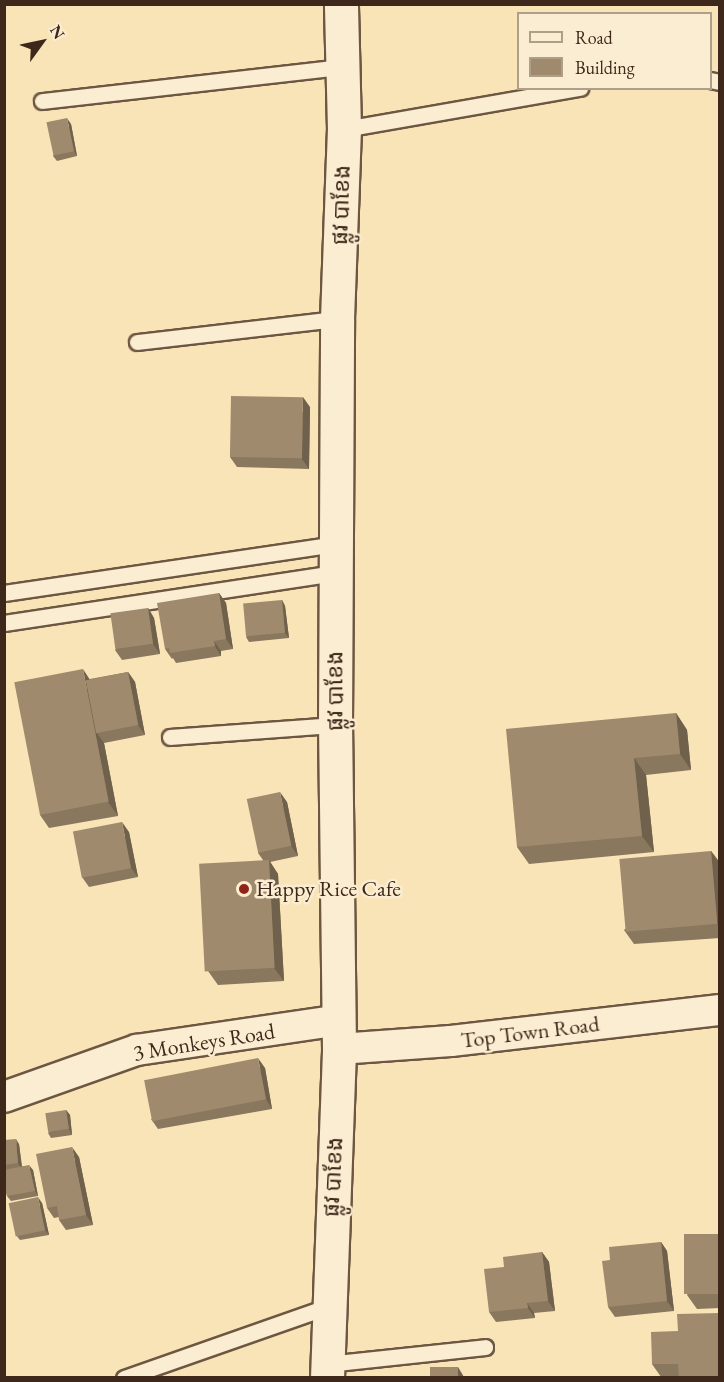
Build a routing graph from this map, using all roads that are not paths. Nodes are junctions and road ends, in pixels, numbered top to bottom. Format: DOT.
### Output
graph roads {
  1 [pos="341,4"];
  2 [pos="341,67"];
  3 [pos="568,90"];
  4 [pos="42,101"];
  5 [pos="344,129"];
  6 [pos="337,319"];
  7 [pos="137,342"];
  8 [pos="336,559"];
  9 [pos="4,593"];
  10 [pos="4,623"];
  11 [pos="335,725"];
  12 [pos="170,737"];
  13 [pos="720,1010"];
  14 [pos="339,1034"];
  15 [pos="4,1097"];
  16 [pos="327,1308"];
  17 [pos="485,1347"];
  18 [pos="327,1371"];
  19 [pos="124,1377"];
  1 -- 2 [label="street, ផ្លូវ បាខែង"];
  2 -- 4 [label="lane"];
  2 -- 5 [label="street, ផ្លូវ បាខែង"];
  3 -- 5 [label="lane"];
  5 -- 6 [label="street, ផ្លូវ បាខែង"];
  6 -- 7 [label="lane"];
  6 -- 8 [label="street, ផ្លូវ បាខែង"];
  8 -- 9 [label="lane"];
  8 -- 10 [label="lane"];
  8 -- 11 [label="street, ផ្លូវ បាខែង"];
  11 -- 12 [label="lane"];
  11 -- 14 [label="street, ផ្លូវ បាខែង"];
  13 -- 14 [label="street, Top Town Road"];
  14 -- 15 [label="street, 3 Monkeys Road"];
  14 -- 16 [label="street, ផ្លូវ បាខែង"];
  16 -- 18 [label="street, ផ្លូវ បាខែង"];
  16 -- 19 [label="lane"];
  17 -- 18 [label="lane"];
}
